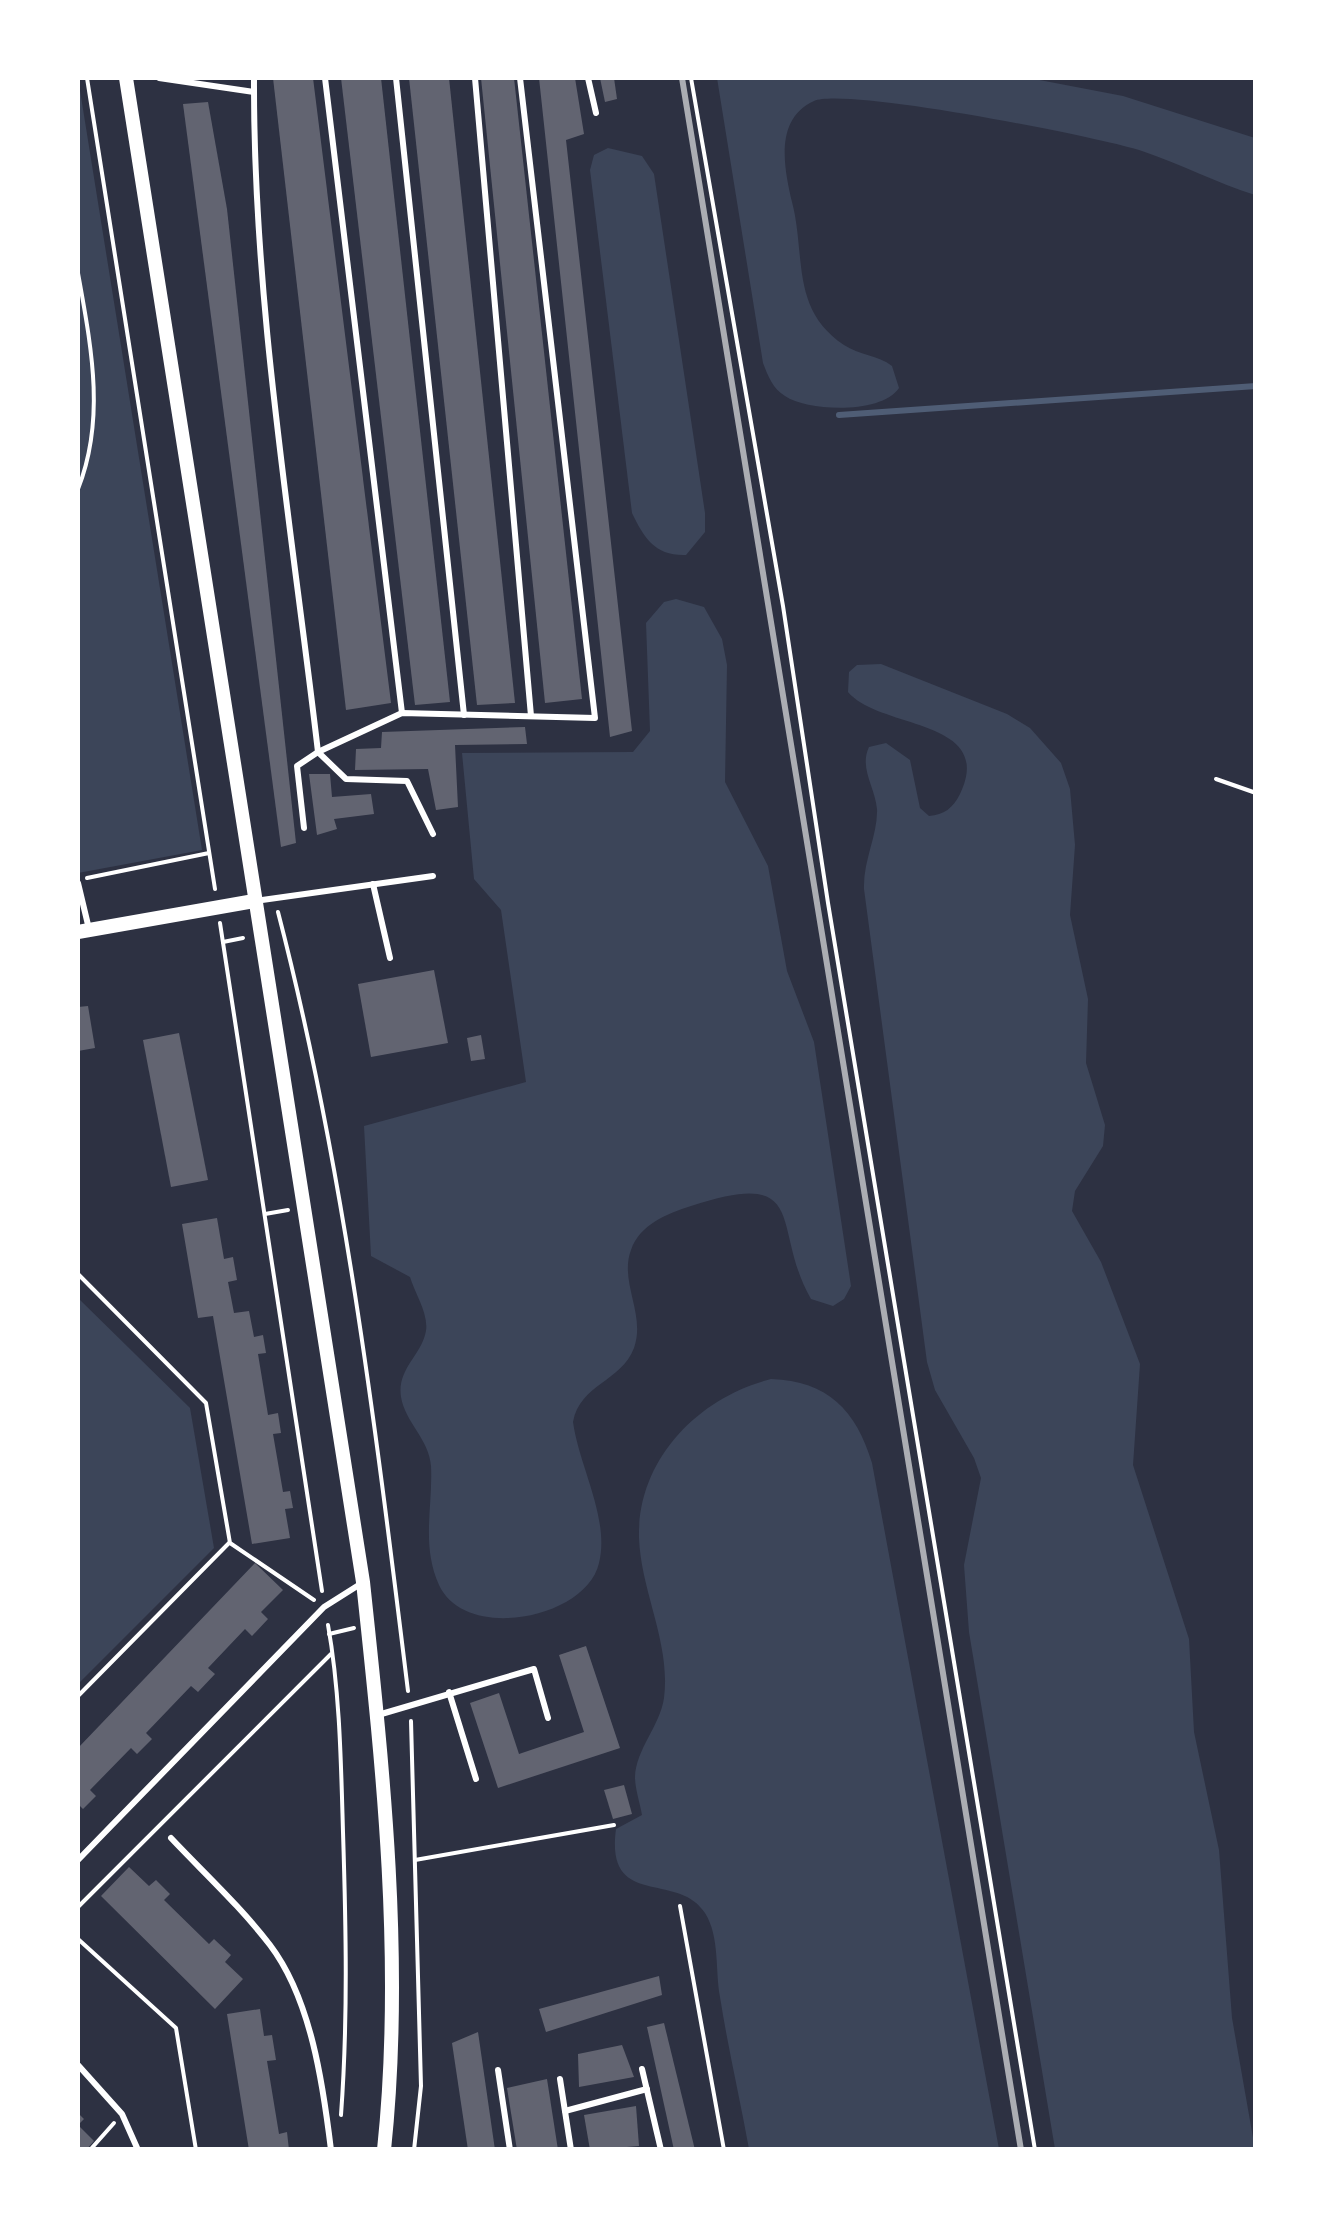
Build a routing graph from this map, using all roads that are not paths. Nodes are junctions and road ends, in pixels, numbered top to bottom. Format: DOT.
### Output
graph roads {
  1 [pos="126,78"];
  2 [pos="159,78"];
  3 [pos="254,78"];
  4 [pos="325,78"];
  5 [pos="396,78"];
  6 [pos="475,78"];
  7 [pos="520,78"];
  8 [pos="588,78"];
  9 [pos="254,92"];
  10 [pos="596,112"];
  11 [pos="402,714"];
  12 [pos="464,715"];
  13 [pos="531,716"];
  14 [pos="318,752"];
  15 [pos="304,828"];
  16 [pos="432,834"];
  17 [pos="433,876"];
  18 [pos="78,881"];
  19 [pos="374,884"];
  20 [pos="254,901"];
  21 [pos="83,931"];
  22 [pos="390,958"];
  23 [pos="362,1582"];
  24 [pos="449,1692"];
  25 [pos="377,1715"];
  26 [pos="548,1718"];
  27 [pos="476,1779"];
  28 [pos="172,1838"];
  29 [pos="78,1860"];
  30 [pos="78,2065"];
  31 [pos="642,2069"];
  32 [pos="498,2070"];
  33 [pos="560,2079"];
  34 [pos="646,2090"];
  35 [pos="565,2111"];
  36 [pos="138,2150"];
  37 [pos="331,2150"];
  38 [pos="384,2150"];
  39 [pos="510,2150"];
  40 [pos="571,2150"];
  41 [pos="661,2150"];
  1 -- 20 [label="street"];
  2 -- 9 [label="lane"];
  3 -- 9 [label="lane"];
  4 -- 11 [label="lane"];
  5 -- 12 [label="lane"];
  6 -- 13 [label="lane"];
  7 -- 13 [label="lane"];
  8 -- 10 [label="lane"];
  9 -- 14 [label="lane"];
  11 -- 12 [label="lane"];
  11 -- 14 [label="lane"];
  12 -- 13 [label="lane"];
  14 -- 15 [label="lane"];
  14 -- 16 [label="lane"];
  17 -- 19 [label="lane"];
  18 -- 21 [label="lane"];
  19 -- 20 [label="lane"];
  19 -- 22 [label="lane"];
  20 -- 21 [label="street"];
  20 -- 23 [label="street"];
  23 -- 25 [label="street"];
  23 -- 29 [label="lane"];
  24 -- 25 [label="lane"];
  24 -- 26 [label="lane"];
  24 -- 27 [label="lane"];
  25 -- 38 [label="street"];
  28 -- 37 [label="lane"];
  30 -- 36 [label="lane"];
  31 -- 34 [label="lane"];
  32 -- 39 [label="lane"];
  33 -- 35 [label="lane"];
  34 -- 35 [label="lane"];
  34 -- 41 [label="lane"];
  35 -- 40 [label="lane"];
}
